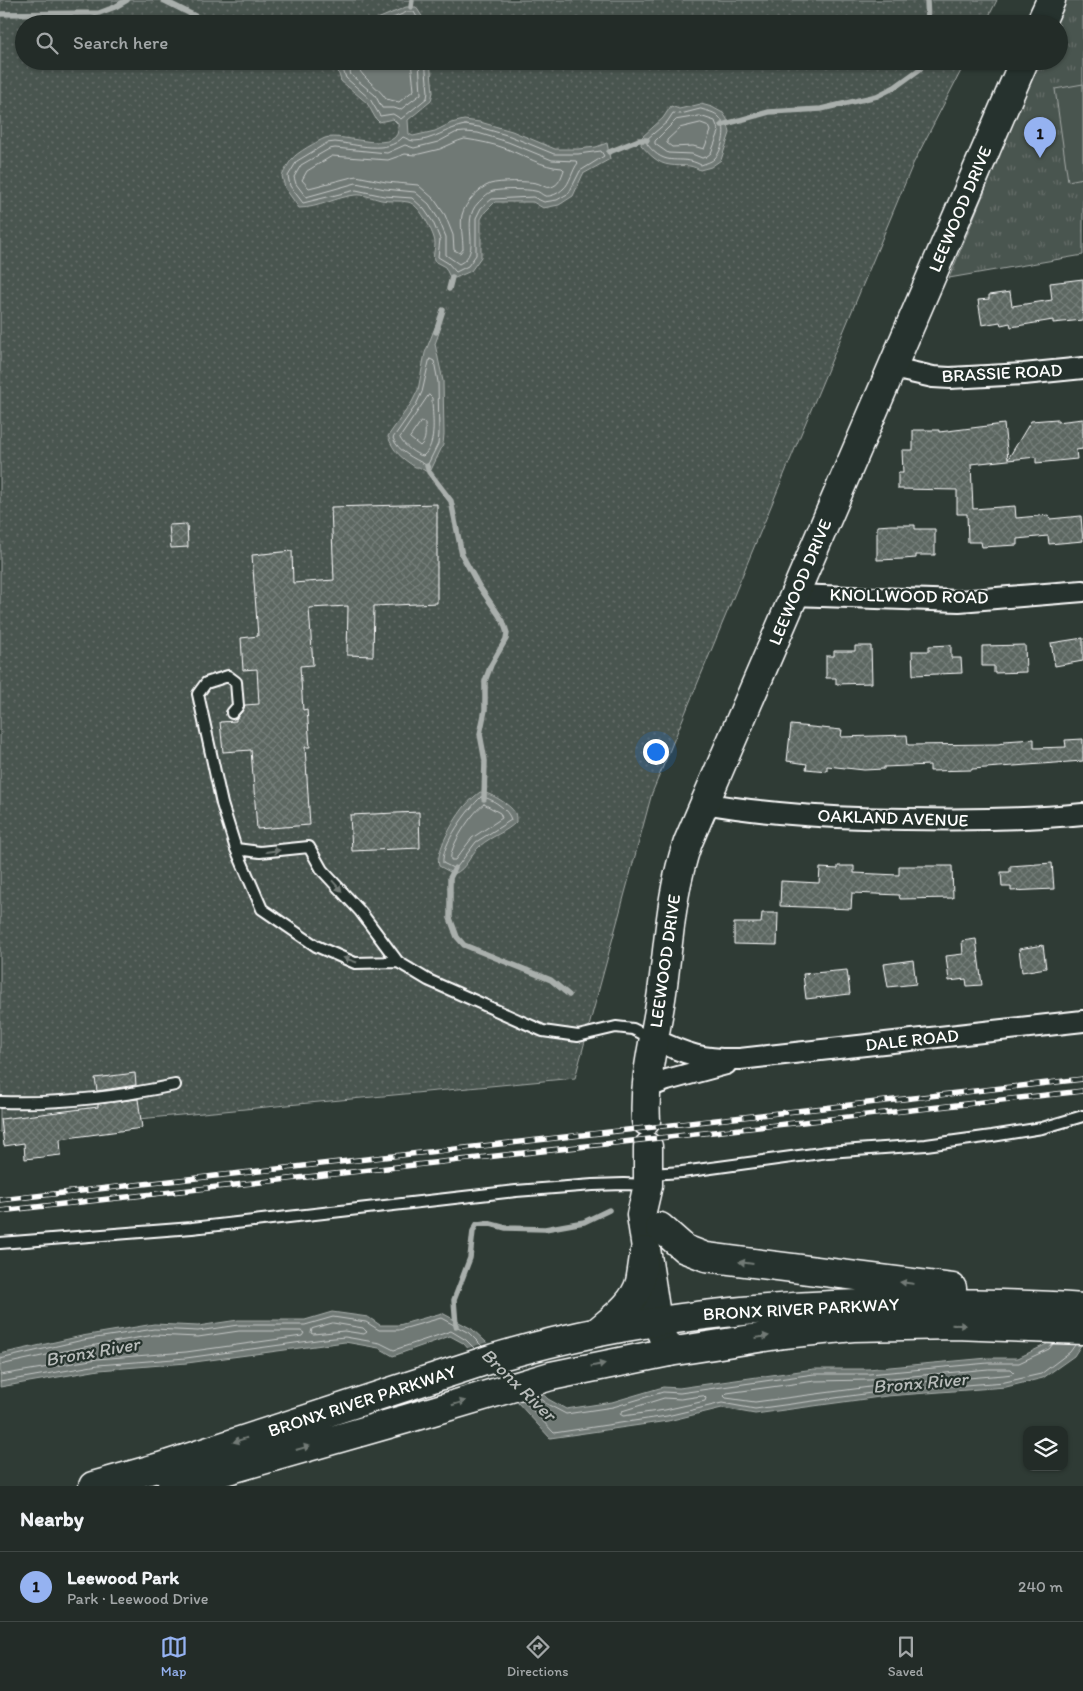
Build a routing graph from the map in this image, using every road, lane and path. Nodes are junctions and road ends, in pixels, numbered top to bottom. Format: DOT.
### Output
graph roads {
  1 [pos="1051,0"];
  2 [pos="1044,15"];
  3 [pos="1020,70"];
  4 [pos="893,368"];
  5 [pos="1083,368"];
  6 [pos="1083,591"];
  7 [pos="794,594"];
  8 [pos="232,713"];
  9 [pos="704,803"];
  10 [pos="1083,814"];
  11 [pos="236,849"];
  12 [pos="398,962"];
  13 [pos="1083,1021"];
  14 [pos="654,1039"];
  15 [pos="740,1060"];
  16 [pos="176,1085"];
  17 [pos="646,1088"];
  18 [pos="0,1102"];
  19 [pos="1083,1116"];
  20 [pos="649,1180"];
  21 [pos="660,1227"];
  22 [pos="0,1244"];
  23 [pos="645,1251"];
  24 [pos="1062,1314"];
  25 [pos="664,1320"];
  26 [pos="1083,1330"];
  27 [pos="596,1332"];
  28 [pos="669,1352"];
  29 [pos="93,1486"];
  30 [pos="172,1486"];
  1 -- 2 [label="main road"];
  3 -- 4 [label="main road, LEEWOOD DRIVE"];
  4 -- 5 [label="street, BRASSIE ROAD"];
  4 -- 7 [label="main road, LEEWOOD DRIVE"];
  6 -- 7 [label="street, KNOLLWOOD ROAD"];
  7 -- 9 [label="main road, LEEWOOD DRIVE"];
  8 -- 11 [label="lane"];
  9 -- 10 [label="street, OAKLAND AVENUE"];
  9 -- 14 [label="main road, LEEWOOD DRIVE"];
  12 -- 11 [label="lane, one-way"];
  11 -- 12 [label="lane, one-way"];
  12 -- 14 [label="lane"];
  13 -- 15 [label="street, DALE ROAD"];
  14 -- 15 [label="street, DALE ROAD"];
  14 -- 17 [label="main road, LEEWOOD DRIVE"];
  15 -- 17 [label="street, DALE ROAD"];
  16 -- 18 [label="lane"];
  17 -- 20 [label="main road, LEEWOOD DRIVE"];
  19 -- 20 [label="lane"];
  20 -- 21 [label="main road, LEEWOOD DRIVE"];
  20 -- 22 [label="lane"];
  20 -- 23 [label="main road, LEEWOOD DRIVE"];
  24 -- 21 [label="main road, one-way"];
  21 -- 25 [label="main road, LEEWOOD DRIVE"];
  23 -- 25 [label="main road, LEEWOOD DRIVE"];
  23 -- 27 [label="main road"];
  24 -- 25 [label="main road, BRONX RIVER PARKWAY"];
  24 -- 26 [label="main road, BRONX RIVER PARKWAY"];
  28 -- 24 [label="main road, BRONX RIVER PARKWAY, one-way"];
  25 -- 27 [label="main road, BRONX RIVER PARKWAY"];
  25 -- 28 [label="main road, LEEWOOD DRIVE"];
  27 -- 29 [label="main road, BRONX RIVER PARKWAY, one-way"];
  30 -- 28 [label="main road, BRONX RIVER PARKWAY, one-way"];
}
